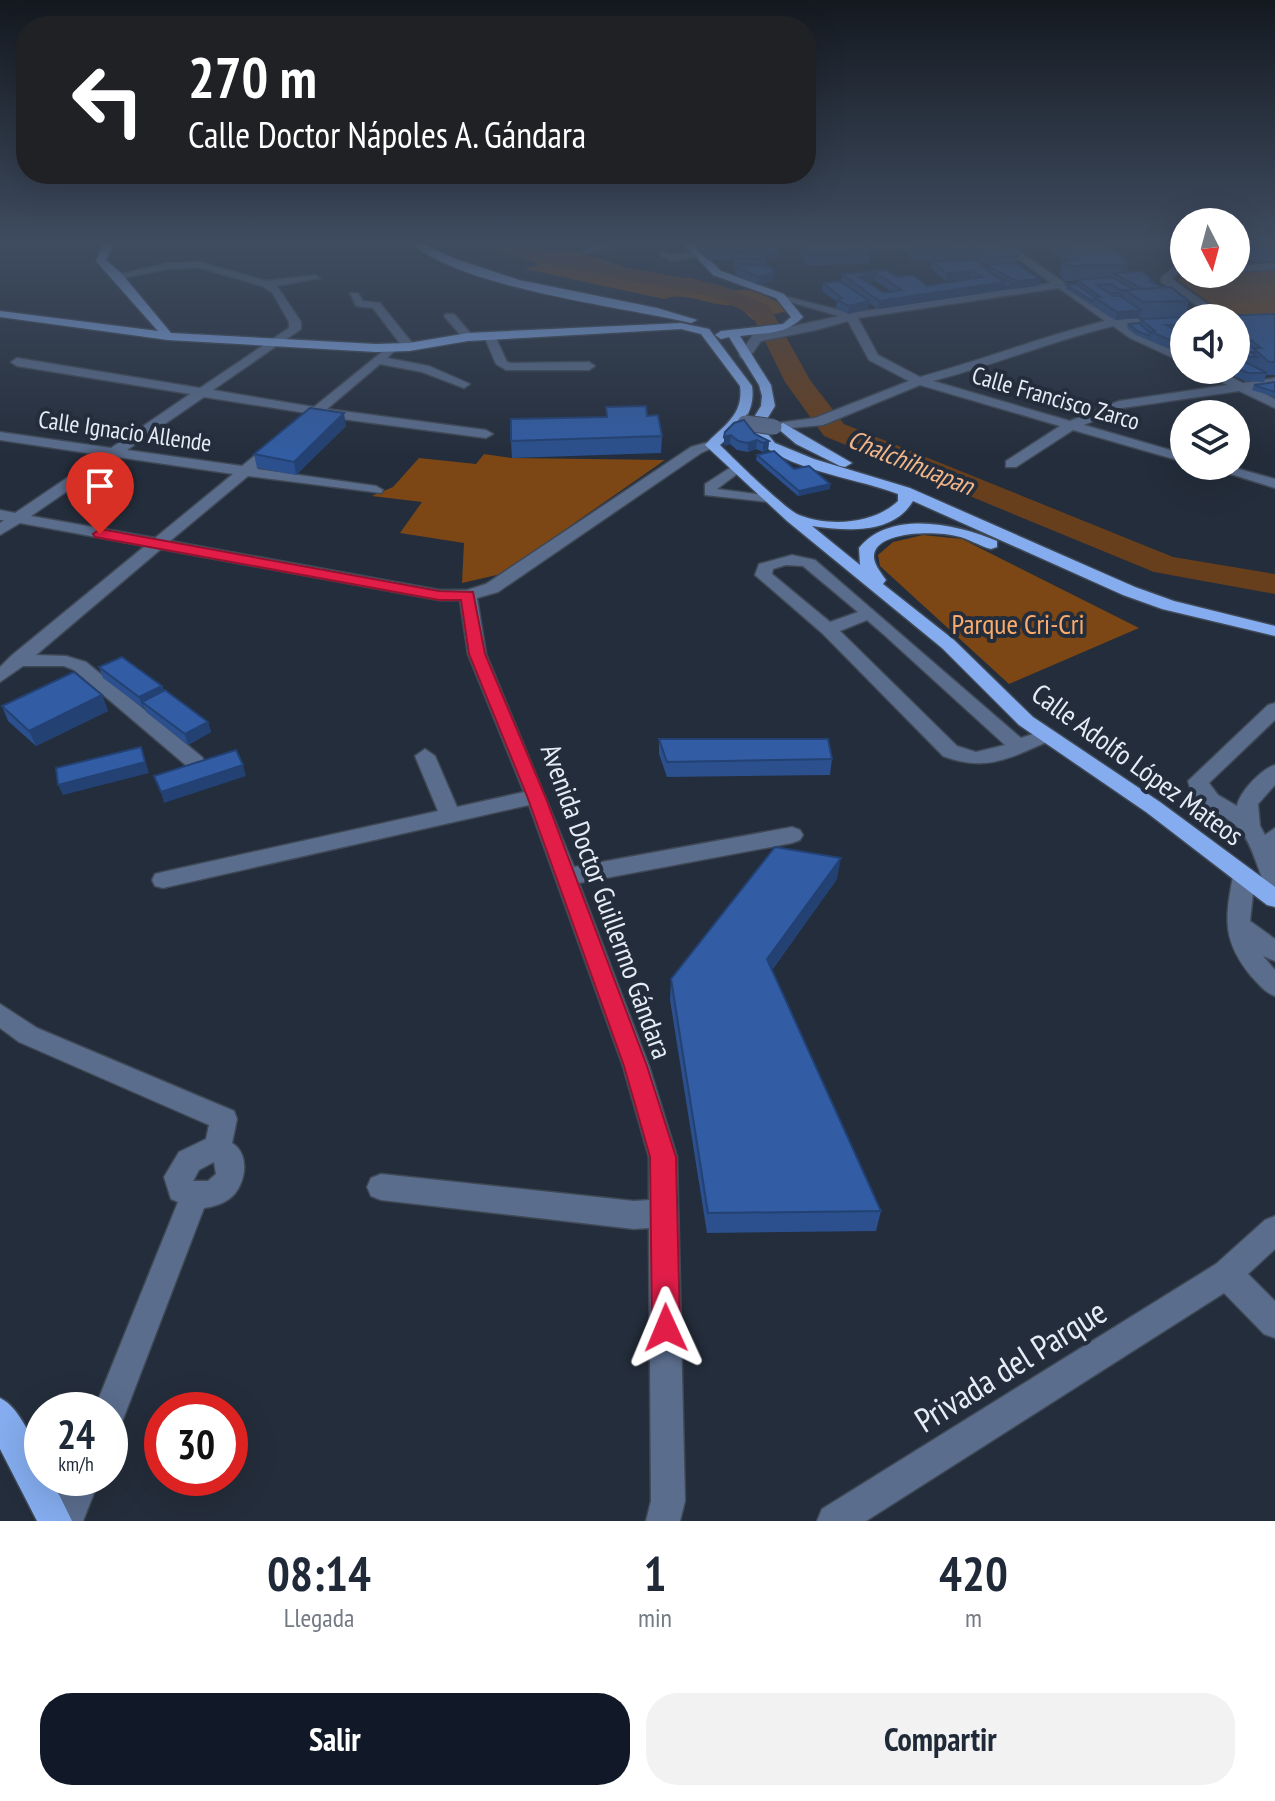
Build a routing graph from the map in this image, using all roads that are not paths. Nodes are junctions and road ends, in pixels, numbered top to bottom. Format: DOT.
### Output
graph roads {
  1 [pos="15,316"];
  2 [pos="151,316"];
  3 [pos="291,316"];
  4 [pos="383,316"];
  5 [pos="450,316"];
  6 [pos="674,316"];
  7 [pos="796,316"];
  8 [pos="851,316"];
  9 [pos="1107,316"];
  10 [pos="1170,320"];
  11 [pos="1117,322"];
  12 [pos="788,329"];
  13 [pos="737,334"];
  14 [pos="168,336"];
  15 [pos="490,336"];
  16 [pos="711,336"];
  17 [pos="468,337"];
  18 [pos="271,342"];
  19 [pos="401,347"];
  20 [pos="1170,353"];
  21 [pos="745,355"];
  22 [pos="973,355"];
  23 [pos="379,360"];
  24 [pos="17,362"];
  25 [pos="986,363"];
  26 [pos="589,366"];
  27 [pos="919,381"];
  28 [pos="1275,382"];
  29 [pos="464,384"];
  30 [pos="1237,384"];
  31 [pos="1243,387"];
  32 [pos="201,390"];
  33 [pos="1272,402"];
  34 [pos="315,411"];
  35 [pos="740,423"];
  36 [pos="1071,425"];
  37 [pos="783,427"];
  38 [pos="486,434"];
  39 [pos="0,436"];
  40 [pos="712,445"];
  41 [pos="115,451"];
  42 [pos="1170,454"];
  43 [pos="1011,464"];
  44 [pos="736,468"];
  45 [pos="244,470"];
  46 [pos="1250,477"];
  47 [pos="1275,484"];
  48 [pos="376,490"];
  49 [pos="902,490"];
  50 [pos="772,500"];
  51 [pos="941,507"];
  52 [pos="0,515"];
  53 [pos="18,518"];
  54 [pos="792,518"];
  55 [pos="0,530"];
  56 [pos="955,530"];
  57 [pos="155,544"];
  58 [pos="1072,565"];
  59 [pos="468,595"];
  60 [pos="888,596"];
  61 [pos="869,614"];
  62 [pos="828,629"];
  63 [pos="1275,631"];
  64 [pos="17,660"];
  65 [pos="0,676"];
  66 [pos="1275,709"];
  67 [pos="1045,736"];
  68 [pos="1018,746"];
  69 [pos="425,756"];
  70 [pos="195,762"];
  71 [pos="1275,772"];
  72 [pos="536,796"];
  73 [pos="450,815"];
  74 [pos="1249,826"];
  75 [pos="792,835"];
  76 [pos="1275,836"];
  77 [pos="1244,876"];
  78 [pos="1271,876"];
  79 [pos="566,877"];
  80 [pos="163,880"];
  81 [pos="1275,899"];
  82 [pos="1236,923"];
  83 [pos="1275,952"];
  84 [pos="1275,986"];
  85 [pos="0,1014"];
  86 [pos="381,1187"];
  87 [pos="665,1213"];
  88 [pos="1275,1230"];
  89 [pos="1227,1274"];
  90 [pos="1275,1323"];
  91 [pos="117,1392"];
  92 [pos="0,1414"];
  93 [pos="76,1496"];
  94 [pos="55,1521"];
  95 [pos="66,1521"];
  96 [pos="663,1521"];
  97 [pos="834,1521"];
  1 -- 14 [label="main road"];
  2 -- 14 [label="main road"];
  3 -- 18 [label="street"];
  4 -- 19 [label="street"];
  5 -- 17 [label="street"];
  6 -- 13 [label="main road"];
  7 -- 12 [label="main road"];
  8 -- 12 [label="street"];
  8 -- 27 [label="street, Calle Francisco Zarco"];
  9 -- 11 [label="street"];
  10 -- 11 [label="street"];
  11 -- 20 [label="street"];
  11 -- 25 [label="street"];
  12 -- 13 [label="main road"];
  12 -- 21 [label="street"];
  13 -- 16 [label="main road"];
  13 -- 21 [label="main road"];
  14 -- 18 [label="main road"];
  15 -- 16 [label="main road"];
  15 -- 17 [label="main road"];
  15 -- 26 [label="street"];
  16 -- 35 [label="main road"];
  17 -- 19 [label="main road"];
  18 -- 19 [label="main road"];
  18 -- 32 [label="street"];
  19 -- 23 [label="street"];
  21 -- 49 [label="main road"];
  22 -- 25 [label="street"];
  23 -- 29 [label="street"];
  23 -- 34 [label="street"];
  24 -- 32 [label="street"];
  25 -- 27 [label="street"];
  27 -- 36 [label="street, Calle Francisco Zarco"];
  27 -- 37 [label="street"];
  28 -- 31 [label="street"];
  30 -- 31 [label="street"];
  31 -- 33 [label="street"];
  31 -- 36 [label="street"];
  32 -- 34 [label="street"];
  32 -- 41 [label="street"];
  34 -- 38 [label="street"];
  34 -- 45 [label="street"];
  35 -- 37 [label="street, bridge"];
  35 -- 40 [label="main road"];
  36 -- 42 [label="street, Calle Francisco Zarco"];
  36 -- 43 [label="street"];
  37 -- 49 [label="main road"];
  39 -- 41 [label="street, Calle Ignacio Allende"];
  40 -- 44 [label="main road, Calle Adolfo López Mateos"];
  40 -- 59 [label="street"];
  41 -- 45 [label="street, Calle Ignacio Allende"];
  41 -- 53 [label="street"];
  44 -- 50 [label="main road, Calle Adolfo López Mateos"];
  44 -- 50 [label="street"];
  45 -- 48 [label="street, Calle Ignacio Allende"];
  45 -- 57 [label="street"];
  46 -- 47 [label="street"];
  49 -- 51 [label="main road"];
  49 -- 54 [label="main road"];
  50 -- 54 [label="main road, Calle Adolfo López Mateos"];
  51 -- 56 [label="main road"];
  51 -- 58 [label="main road"];
  52 -- 53 [label="street"];
  53 -- 55 [label="street"];
  53 -- 57 [label="street"];
  54 -- 60 [label="main road, Calle Adolfo López Mateos"];
  56 -- 58 [label="main road"];
  56 -- 60 [label="main road"];
  57 -- 59 [label="street"];
  57 -- 64 [label="street"];
  58 -- 63 [label="main road"];
  59 -- 72 [label="street, Avenida Doctor Guillermo Gándara"];
  60 -- 67 [label="main road, Calle Adolfo López Mateos"];
  61 -- 62 [label="street"];
  61 -- 62 [label="street"];
  61 -- 68 [label="street"];
  62 -- 68 [label="street"];
  64 -- 65 [label="street"];
  64 -- 70 [label="street"];
  66 -- 74 [label="street"];
  67 -- 68 [label="street"];
  67 -- 77 [label="main road, Calle Adolfo López Mateos"];
  69 -- 73 [label="street"];
  71 -- 74 [label="street"];
  72 -- 73 [label="street"];
  72 -- 79 [label="street, Avenida Doctor Guillermo Gándara"];
  73 -- 80 [label="street"];
  74 -- 78 [label="street"];
  75 -- 79 [label="street"];
  76 -- 78 [label="street"];
  77 -- 81 [label="main road, Calle Adolfo López Mateos"];
  77 -- 82 [label="street"];
  79 -- 87 [label="street, Avenida Doctor Guillermo Gándara"];
  82 -- 83 [label="street"];
  82 -- 84 [label="street"];
  85 -- 91 [label="street"];
  86 -- 87 [label="street"];
  87 -- 96 [label="street, Avenida Doctor Guillermo Gándara"];
  88 -- 89 [label="street, Privada del Parque"];
  89 -- 90 [label="street"];
  89 -- 97 [label="street, Privada del Parque"];
  92 -- 94 [label="main road"];
  93 -- 95 [label="street"];
}
